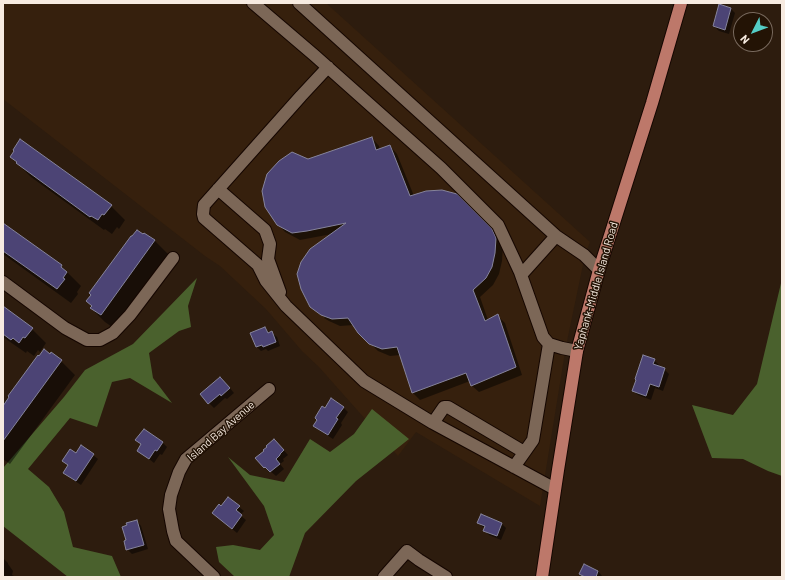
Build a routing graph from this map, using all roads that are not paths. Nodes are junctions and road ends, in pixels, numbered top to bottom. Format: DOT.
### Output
graph roads {
  1 [pos="254,3"];
  2 [pos="299,3"];
  3 [pos="681,3"];
  4 [pos="328,67"];
  5 [pos="218,189"];
  6 [pos="556,236"];
  7 [pos="173,258"];
  8 [pos="598,270"];
  9 [pos="521,275"];
  10 [pos="3,282"];
  11 [pos="286,306"];
  12 [pos="549,344"];
  13 [pos="577,351"];
  14 [pos="269,389"];
  15 [pos="433,423"];
  16 [pos="524,452"];
  17 [pos="514,467"];
  18 [pos="555,489"];
  19 [pos="214,577"];
  20 [pos="384,577"];
  21 [pos="446,577"];
  22 [pos="542,577"];
  1 -- 4 [label="street"];
  2 -- 6 [label="street"];
  3 -- 8 [label="main road, Yaphank-Middle Island Road"];
  4 -- 5 [label="street"];
  4 -- 9 [label="street"];
  5 -- 11 [label="street"];
  5 -- 11 [label="street"];
  6 -- 8 [label="street"];
  6 -- 9 [label="street"];
  7 -- 10 [label="street"];
  8 -- 13 [label="main road, Yaphank-Middle Island Road"];
  9 -- 12 [label="street"];
  11 -- 15 [label="street"];
  12 -- 13 [label="street"];
  12 -- 16 [label="street"];
  13 -- 18 [label="main road, Yaphank-Middle Island Road"];
  14 -- 19 [label="street, Island Bay Avenue"];
  15 -- 16 [label="street"];
  15 -- 17 [label="street"];
  16 -- 17 [label="street"];
  17 -- 18 [label="street"];
  18 -- 22 [label="main road, Yaphank-Middle Island Road"];
  20 -- 21 [label="street"];
}
